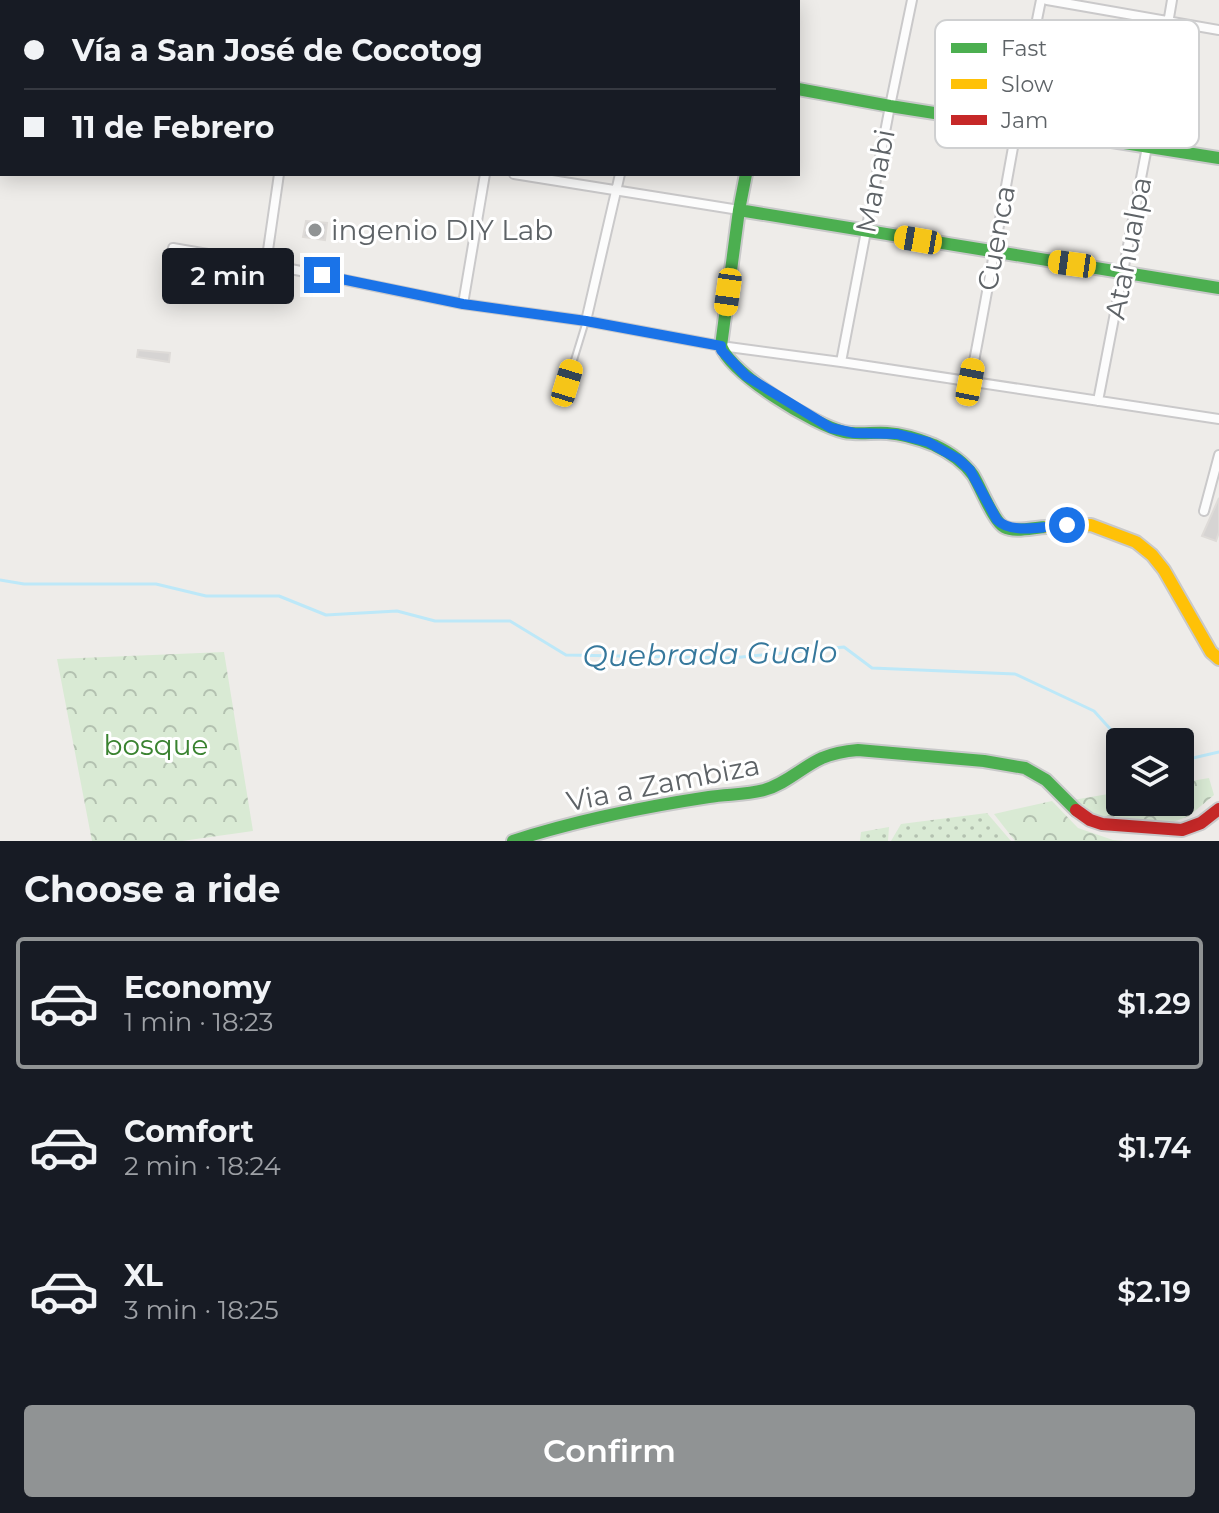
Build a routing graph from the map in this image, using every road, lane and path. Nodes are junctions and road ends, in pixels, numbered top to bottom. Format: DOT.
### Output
graph roads {
  1 [pos="912,0"];
  2 [pos="1044,0"];
  3 [pos="1172,0"];
  4 [pos="1040,20"];
  5 [pos="1156,20"];
  6 [pos="1167,20"];
  7 [pos="1199,27"];
  8 [pos="1219,30"];
  9 [pos="800,89"];
  10 [pos="890,106"];
  11 [pos="935,113"];
  12 [pos="1012,148"];
  13 [pos="1147,148"];
  14 [pos="1154,148"];
  15 [pos="1219,158"];
  16 [pos="279,176"];
  17 [pos="485,176"];
  18 [pos="526,176"];
  19 [pos="620,176"];
  20 [pos="746,176"];
  21 [pos="617,191"];
  22 [pos="739,210"];
  23 [pos="866,231"];
  24 [pos="173,248"];
  25 [pos="995,253"];
  26 [pos="266,264"];
  27 [pos="1123,272"];
  28 [pos="1219,288"];
  29 [pos="463,304"];
  30 [pos="586,321"];
  31 [pos="721,346"];
  32 [pos="841,362"];
  33 [pos="970,382"];
  34 [pos="567,383"];
  35 [pos="1098,401"];
  36 [pos="1219,419"];
  37 [pos="1219,455"];
  38 [pos="1204,511"];
  39 [pos="1219,659"];
  40 [pos="1219,809"];
  41 [pos="513,841"];
  1 -- 10 [label="street, Manabi"];
  2 -- 4 [label="street, Cuenca"];
  2 -- 5 [label="street"];
  3 -- 6 [label="street, Atahualpa"];
  7 -- 8 [label="street"];
  9 -- 10 [label="street"];
  10 -- 11 [label="street"];
  10 -- 23 [label="street, Manabi"];
  12 -- 25 [label="street, Cuenca"];
  13 -- 27 [label="street, Atahualpa"];
  14 -- 15 [label="street"];
  16 -- 26 [label="street"];
  17 -- 29 [label="street"];
  18 -- 21 [label="street"];
  19 -- 21 [label="street"];
  20 -- 22 [label="street"];
  21 -- 22 [label="street"];
  21 -- 30 [label="street"];
  22 -- 23 [label="street"];
  22 -- 31 [label="street"];
  23 -- 25 [label="street"];
  23 -- 32 [label="street, Manabi"];
  24 -- 26 [label="street"];
  25 -- 27 [label="street"];
  25 -- 33 [label="street, Cuenca"];
  26 -- 29 [label="street"];
  27 -- 28 [label="street"];
  27 -- 35 [label="street, Atahualpa"];
  29 -- 30 [label="street"];
  30 -- 31 [label="street"];
  30 -- 34 [label="lane"];
  31 -- 32 [label="street"];
  31 -- 39 [label="street"];
  32 -- 33 [label="street"];
  33 -- 35 [label="street"];
  35 -- 36 [label="street"];
  37 -- 38 [label="street"];
  40 -- 41 [label="street, Via a Zambiza"];
}
